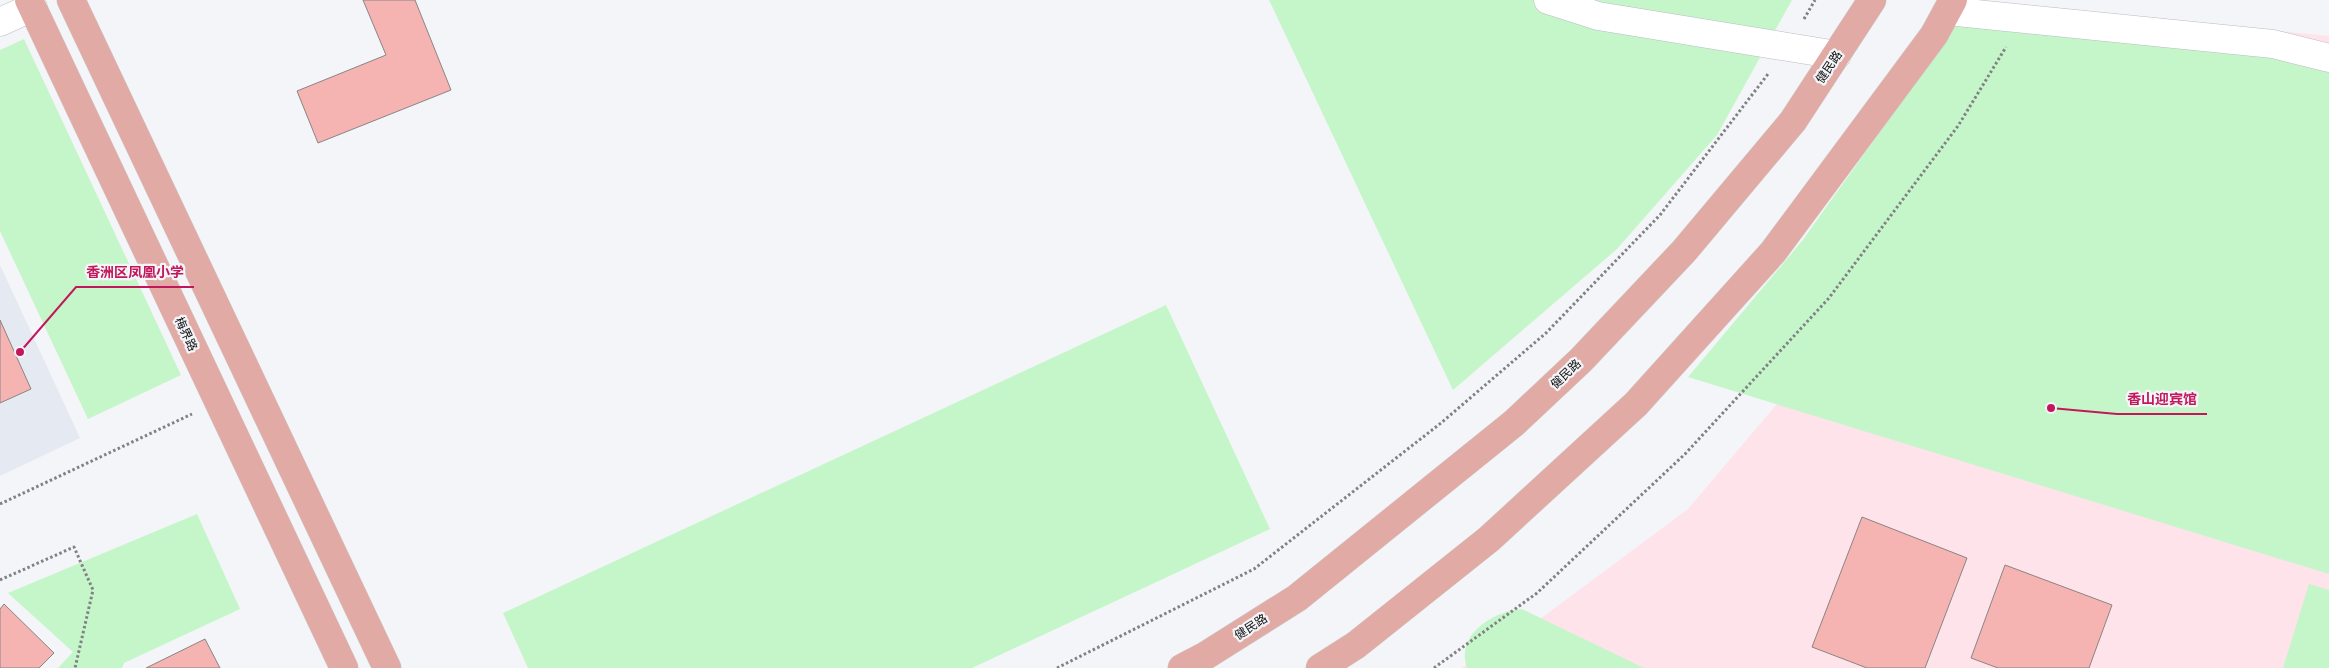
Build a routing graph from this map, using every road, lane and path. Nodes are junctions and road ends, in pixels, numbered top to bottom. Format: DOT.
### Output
graph roads {
  1 [pos="71,0"];
  2 [pos="1548,0"];
  3 [pos="1815,0"];
  4 [pos="1872,0"];
  5 [pos="31,4"];
  6 [pos="1950,5"];
  7 [pos="2023,19"];
  8 [pos="0,22"];
  9 [pos="1788,47"];
  10 [pos="1837,55"];
  11 [pos="2329,58"];
  12 [pos="217,402"];
  13 [pos="0,504"];
  14 [pos="0,580"];
  15 [pos="75,668"];
  16 [pos="344,668"];
  17 [pos="387,668"];
  18 [pos="1057,668"];
  19 [pos="1182,668"];
  20 [pos="1320,668"];
  21 [pos="1434,668"];
  1 -- 17 [label="main road"];
  2 -- 9 [label="street"];
  3 -- 9 [label="path"];
  4 -- 10 [label="main road, 健民路"];
  5 -- 8 [label="street"];
  5 -- 12 [label="main road, 梅界路"];
  6 -- 7 [label="street"];
  6 -- 20 [label="main road"];
  7 -- 11 [label="street"];
  7 -- 21 [label="path"];
  9 -- 10 [label="street"];
  9 -- 18 [label="path"];
  10 -- 19 [label="main road, 健民路"];
  12 -- 13 [label="path"];
  12 -- 16 [label="main road, 梅界路"];
  14 -- 15 [label="path"];
}
